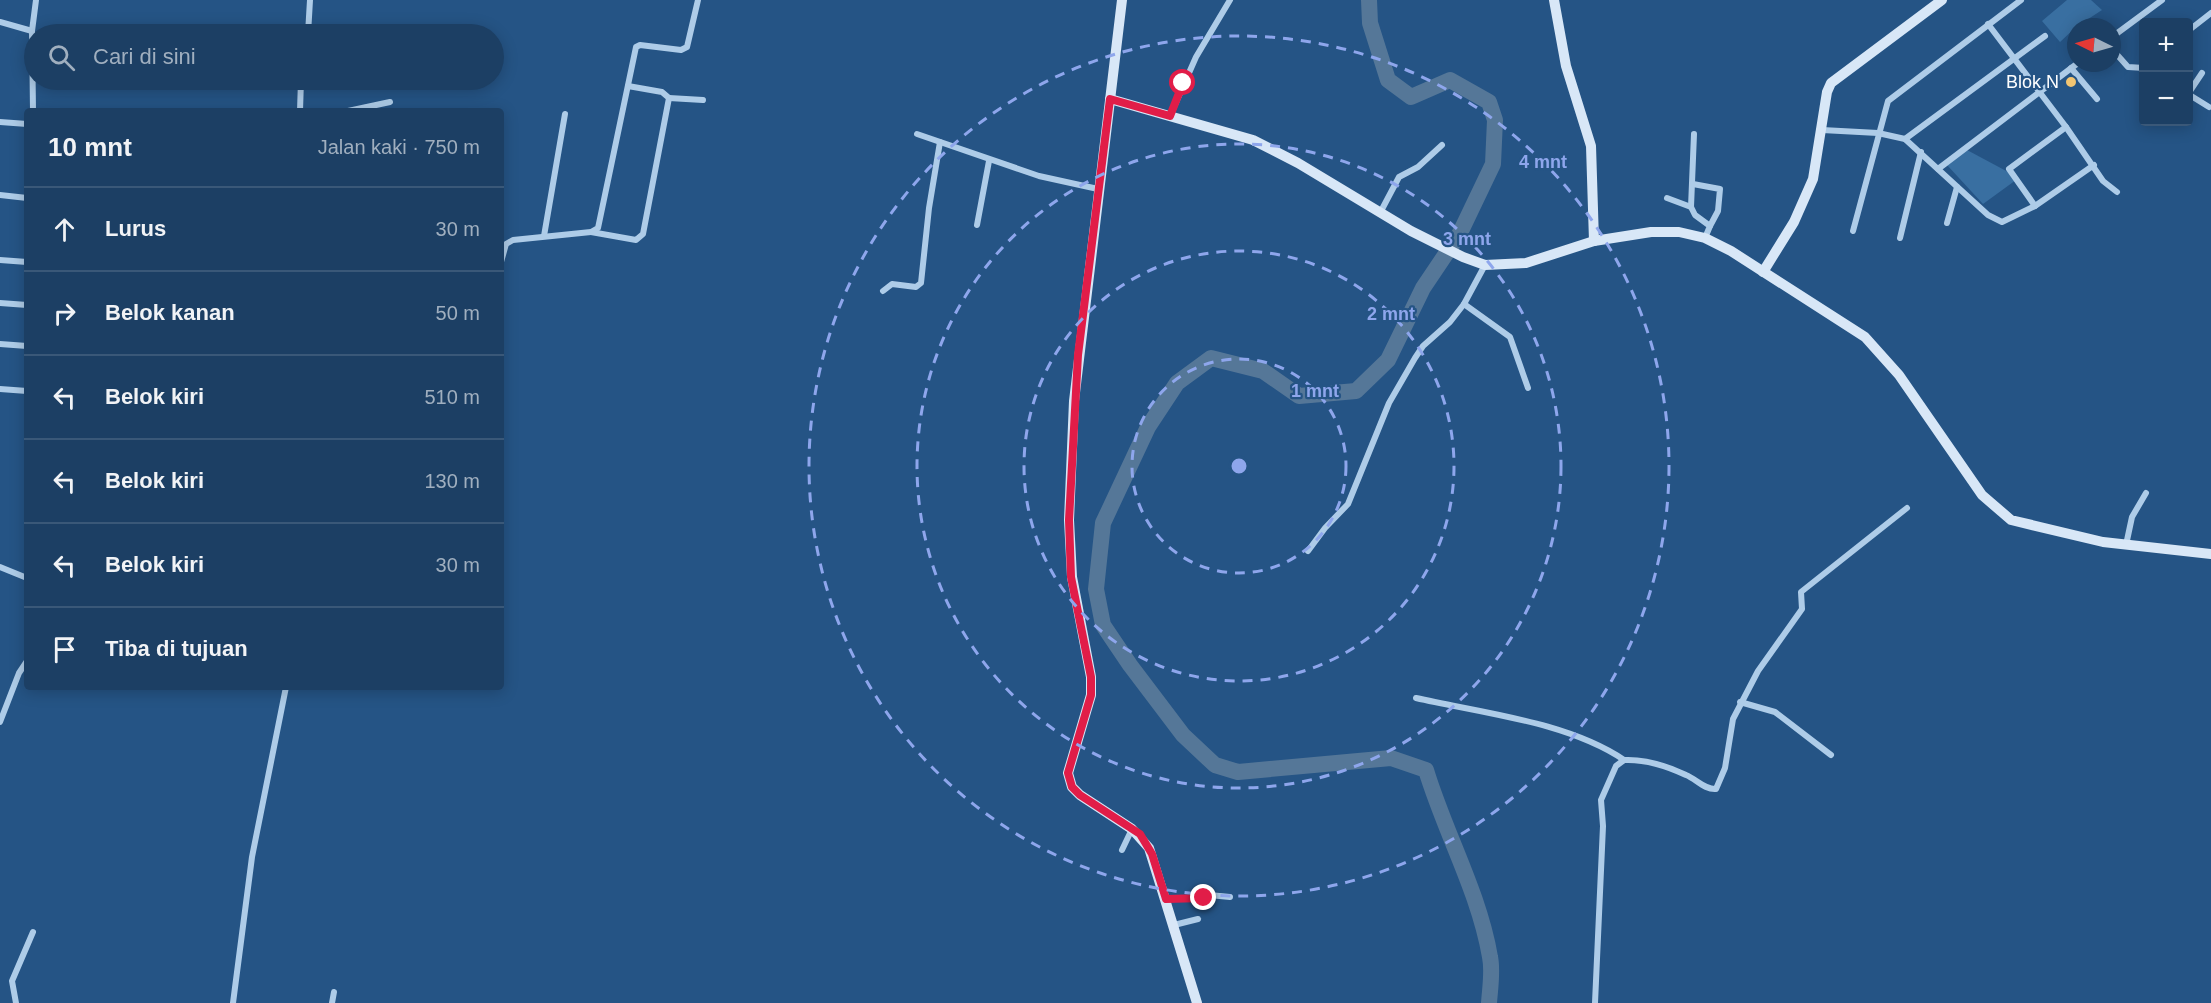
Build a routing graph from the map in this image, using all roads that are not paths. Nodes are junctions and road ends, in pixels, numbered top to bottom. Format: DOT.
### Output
graph roads {
  1 [pos="36,0"];
  2 [pos="310,0"];
  3 [pos="698,0"];
  4 [pos="1122,0"];
  5 [pos="1230,0"];
  6 [pos="1554,0"];
  7 [pos="1942,0"];
  8 [pos="2021,0"];
  9 [pos="2158,1"];
  10 [pos="2211,13"];
  11 [pos="0,22"];
  12 [pos="33,24"];
  13 [pos="309,24"];
  14 [pos="1988,24"];
  15 [pos="2193,27"];
  16 [pos="24,29"];
  17 [pos="2121,30"];
  18 [pos="2045,36"];
  19 [pos="2012,57"];
  20 [pos="2121,59"];
  21 [pos="2139,68"];
  22 [pos="2067,72"];
  23 [pos="2075,72"];
  24 [pos="2202,73"];
  25 [pos="628,86"];
  26 [pos="2193,86"];
  27 [pos="33,90"];
  28 [pos="301,90"];
  29 [pos="2040,93"];
  30 [pos="2193,97"];
  31 [pos="669,98"];
  32 [pos="1110,99"];
  33 [pos="2097,99"];
  34 [pos="703,100"];
  35 [pos="390,102"];
  36 [pos="2209,106"];
  37 [pos="33,108"];
  38 [pos="300,108"];
  39 [pos="362,108"];
  40 [pos="566,114"];
  41 [pos="1170,116"];
  42 [pos="0,122"];
  43 [pos="24,124"];
  44 [pos="2066,127"];
  45 [pos="1822,130"];
  46 [pos="1878,133"];
  47 [pos="917,134"];
  48 [pos="1694,134"];
  49 [pos="1905,139"];
  50 [pos="940,142"];
  51 [pos="1442,145"];
  52 [pos="1921,152"];
  53 [pos="989,161"];
  54 [pos="2094,165"];
  55 [pos="1938,169"];
  56 [pos="1693,184"];
  57 [pos="1957,187"];
  58 [pos="1098,189"];
  59 [pos="2117,192"];
  60 [pos="0,195"];
  61 [pos="24,198"];
  62 [pos="1667,198"];
  63 [pos="2035,206"];
  64 [pos="1690,207"];
  65 [pos="1380,213"];
  66 [pos="1947,223"];
  67 [pos="977,225"];
  68 [pos="1710,226"];
  69 [pos="1853,231"];
  70 [pos="591,232"];
  71 [pos="544,236"];
  72 [pos="1705,238"];
  73 [pos="1900,238"];
  74 [pos="1594,241"];
  75 [pos="504,251"];
  76 [pos="0,260"];
  77 [pos="24,262"];
  78 [pos="1485,265"];
  79 [pos="1763,272"];
  80 [pos="883,291"];
  81 [pos="0,303"];
  82 [pos="1464,304"];
  83 [pos="24,305"];
  84 [pos="0,344"];
  85 [pos="24,346"];
  86 [pos="1528,387"];
  87 [pos="0,389"];
  88 [pos="24,391"];
  89 [pos="2146,493"];
  90 [pos="1907,508"];
  91 [pos="2126,545"];
  92 [pos="1308,551"];
  93 [pos="2211,554"];
  94 [pos="0,567"];
  95 [pos="24,577"];
  96 [pos="24,666"];
  97 [pos="285,690"];
  98 [pos="1416,698"];
  99 [pos="1740,702"];
  100 [pos="0,722"];
  101 [pos="1832,755"];
  102 [pos="1624,760"];
  103 [pos="1132,829"];
  104 [pos="1122,850"];
  105 [pos="1230,897"];
  106 [pos="1166,899"];
  107 [pos="1198,919"];
  108 [pos="1174,926"];
  109 [pos="33,932"];
  110 [pos="334,992"];
  111 [pos="16,1003"];
  112 [pos="233,1003"];
  113 [pos="332,1003"];
  114 [pos="1197,1003"];
  115 [pos="1595,1003"];
  1 -- 12 [label="street"];
  2 -- 13 [label="street"];
  3 -- 25 [label="street"];
  4 -- 32 [label="street"];
  5 -- 41 [label="street"];
  6 -- 74 [label="street"];
  7 -- 45 [label="street"];
  8 -- 14 [label="street"];
  9 -- 17 [label="street"];
  10 -- 15 [label="street"];
  11 -- 16 [label="street"];
  14 -- 19 [label="street"];
  14 -- 46 [label="street"];
  18 -- 19 [label="street"];
  19 -- 29 [label="street"];
  19 -- 49 [label="street"];
  20 -- 21 [label="street"];
  22 -- 29 [label="street"];
  23 -- 33 [label="street"];
  24 -- 26 [label="street"];
  25 -- 31 [label="street"];
  25 -- 70 [label="street"];
  27 -- 37 [label="street"];
  28 -- 38 [label="street"];
  29 -- 44 [label="street"];
  29 -- 55 [label="street"];
  30 -- 36 [label="street"];
  31 -- 34 [label="street"];
  31 -- 70 [label="street"];
  32 -- 41 [label="street"];
  32 -- 58 [label="street"];
  35 -- 39 [label="street"];
  40 -- 71 [label="street"];
  41 -- 65 [label="street"];
  42 -- 43 [label="street"];
  44 -- 54 [label="street"];
  44 -- 63 [label="street"];
  45 -- 46 [label="street"];
  45 -- 79 [label="street"];
  46 -- 49 [label="street"];
  46 -- 69 [label="street"];
  47 -- 50 [label="street"];
  48 -- 56 [label="street"];
  49 -- 52 [label="street"];
  50 -- 53 [label="street"];
  50 -- 80 [label="street"];
  51 -- 65 [label="street"];
  52 -- 55 [label="street"];
  52 -- 73 [label="street"];
  53 -- 58 [label="street"];
  53 -- 67 [label="street"];
  54 -- 59 [label="street"];
  54 -- 63 [label="street"];
  55 -- 57 [label="street"];
  56 -- 64 [label="street"];
  56 -- 68 [label="street"];
  57 -- 63 [label="street"];
  57 -- 66 [label="street"];
  58 -- 103 [label="street"];
  60 -- 61 [label="street"];
  62 -- 64 [label="street"];
  64 -- 68 [label="street"];
  65 -- 78 [label="street"];
  68 -- 72 [label="street"];
  70 -- 71 [label="street"];
  71 -- 75 [label="street"];
  72 -- 74 [label="street"];
  72 -- 79 [label="street"];
  74 -- 78 [label="street"];
  76 -- 77 [label="street"];
  78 -- 82 [label="street"];
  79 -- 91 [label="street"];
  81 -- 83 [label="street"];
  82 -- 86 [label="street"];
  82 -- 92 [label="street"];
  84 -- 85 [label="street"];
  87 -- 88 [label="street"];
  89 -- 91 [label="street"];
  90 -- 99 [label="street"];
  91 -- 93 [label="street"];
  94 -- 95 [label="street"];
  96 -- 100 [label="street"];
  97 -- 112 [label="street"];
  98 -- 102 [label="street"];
  99 -- 101 [label="street"];
  99 -- 102 [label="street"];
  102 -- 115 [label="street"];
  103 -- 104 [label="street"];
  103 -- 106 [label="street"];
  105 -- 106 [label="street"];
  106 -- 108 [label="street"];
  107 -- 108 [label="street"];
  108 -- 114 [label="street"];
  109 -- 111 [label="street"];
  110 -- 113 [label="street"];
}
